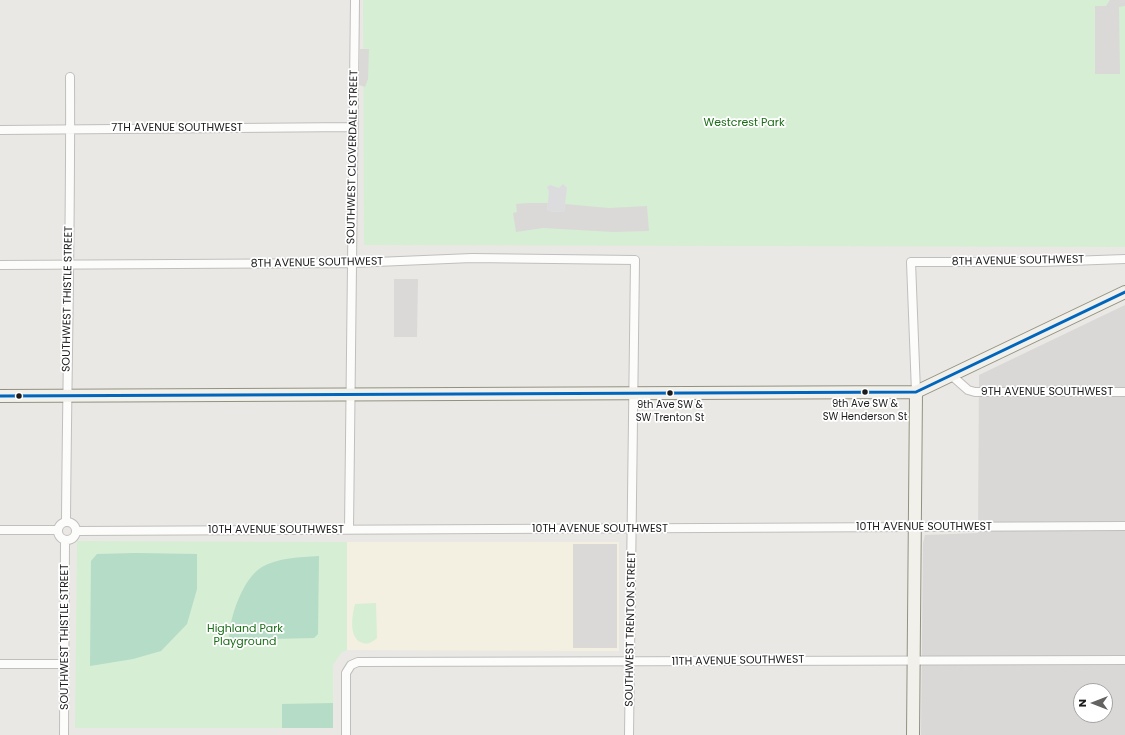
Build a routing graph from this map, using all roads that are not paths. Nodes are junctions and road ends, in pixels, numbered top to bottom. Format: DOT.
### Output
graph roads {
  1 [pos="355,0"];
  2 [pos="70,77"];
  3 [pos="353,127"];
  4 [pos="70,129"];
  5 [pos="0,130"];
  6 [pos="1125,259"];
  7 [pos="635,260"];
  8 [pos="352,263"];
  9 [pos="0,265"];
  10 [pos="68,265"];
  11 [pos="1125,292"];
  12 [pos="952,375"];
  13 [pos="916,392"];
  14 [pos="1125,392"];
  15 [pos="634,393"];
  16 [pos="350,394"];
  17 [pos="0,396"];
  18 [pos="67,396"];
  19 [pos="66,522"];
  20 [pos="1125,526"];
  21 [pos="916,527"];
  22 [pos="349,529"];
  23 [pos="632,529"];
  24 [pos="0,530"];
  25 [pos="58,530"];
  26 [pos="76,531"];
  27 [pos="65,540"];
  28 [pos="914,660"];
  29 [pos="1125,660"];
  30 [pos="630,662"];
  31 [pos="0,664"];
  32 [pos="64,664"];
  33 [pos="64,735"];
  34 [pos="346,735"];
  35 [pos="629,735"];
  36 [pos="913,735"];
  1 -- 3 [label="street, SOUTHWEST CLOVERDALE STREET"];
  2 -- 4 [label="street, SOUTHWEST THISTLE STREET"];
  3 -- 4 [label="street, 7TH AVENUE SOUTHWEST"];
  3 -- 8 [label="street, SOUTHWEST CLOVERDALE STREET"];
  4 -- 5 [label="street, 7TH AVENUE SOUTHWEST"];
  4 -- 10 [label="street, SOUTHWEST THISTLE STREET"];
  6 -- 13 [label="street, 8TH AVENUE SOUTHWEST"];
  7 -- 8 [label="street, 8TH AVENUE SOUTHWEST"];
  7 -- 15 [label="street, SOUTHWEST TRENTON STREET"];
  8 -- 10 [label="street, 8TH AVENUE SOUTHWEST"];
  8 -- 16 [label="street, SOUTHWEST CLOVERDALE STREET"];
  9 -- 10 [label="street, 8TH AVENUE SOUTHWEST"];
  10 -- 18 [label="street, SOUTHWEST THISTLE STREET"];
  11 -- 12 [label="street"];
  12 -- 13 [label="street"];
  12 -- 14 [label="street, 9TH AVENUE SOUTHWEST"];
  13 -- 15 [label="street"];
  13 -- 21 [label="street"];
  15 -- 16 [label="street"];
  15 -- 23 [label="street, SOUTHWEST TRENTON STREET"];
  16 -- 18 [label="street"];
  16 -- 22 [label="street, SOUTHWEST CLOVERDALE STREET"];
  17 -- 18 [label="street"];
  18 -- 19 [label="street, SOUTHWEST THISTLE STREET"];
  19 -- 25 [label="street"];
  19 -- 26 [label="street"];
  20 -- 21 [label="street, 10TH AVENUE SOUTHWEST"];
  21 -- 23 [label="street, 10TH AVENUE SOUTHWEST"];
  21 -- 28 [label="street"];
  22 -- 23 [label="street, 10TH AVENUE SOUTHWEST"];
  22 -- 26 [label="street, 10TH AVENUE SOUTHWEST"];
  23 -- 30 [label="street, SOUTHWEST TRENTON STREET"];
  24 -- 25 [label="street"];
  25 -- 27 [label="street"];
  26 -- 27 [label="street"];
  27 -- 32 [label="street, SOUTHWEST THISTLE STREET"];
  28 -- 29 [label="street, 11TH AVENUE SOUTHWEST"];
  28 -- 30 [label="street, 11TH AVENUE SOUTHWEST"];
  28 -- 36 [label="street"];
  30 -- 34 [label="street, 11TH AVENUE SOUTHWEST"];
  30 -- 35 [label="street, SOUTHWEST TRENTON STREET"];
  31 -- 32 [label="street"];
  32 -- 33 [label="street, SOUTHWEST THISTLE STREET"];
}
